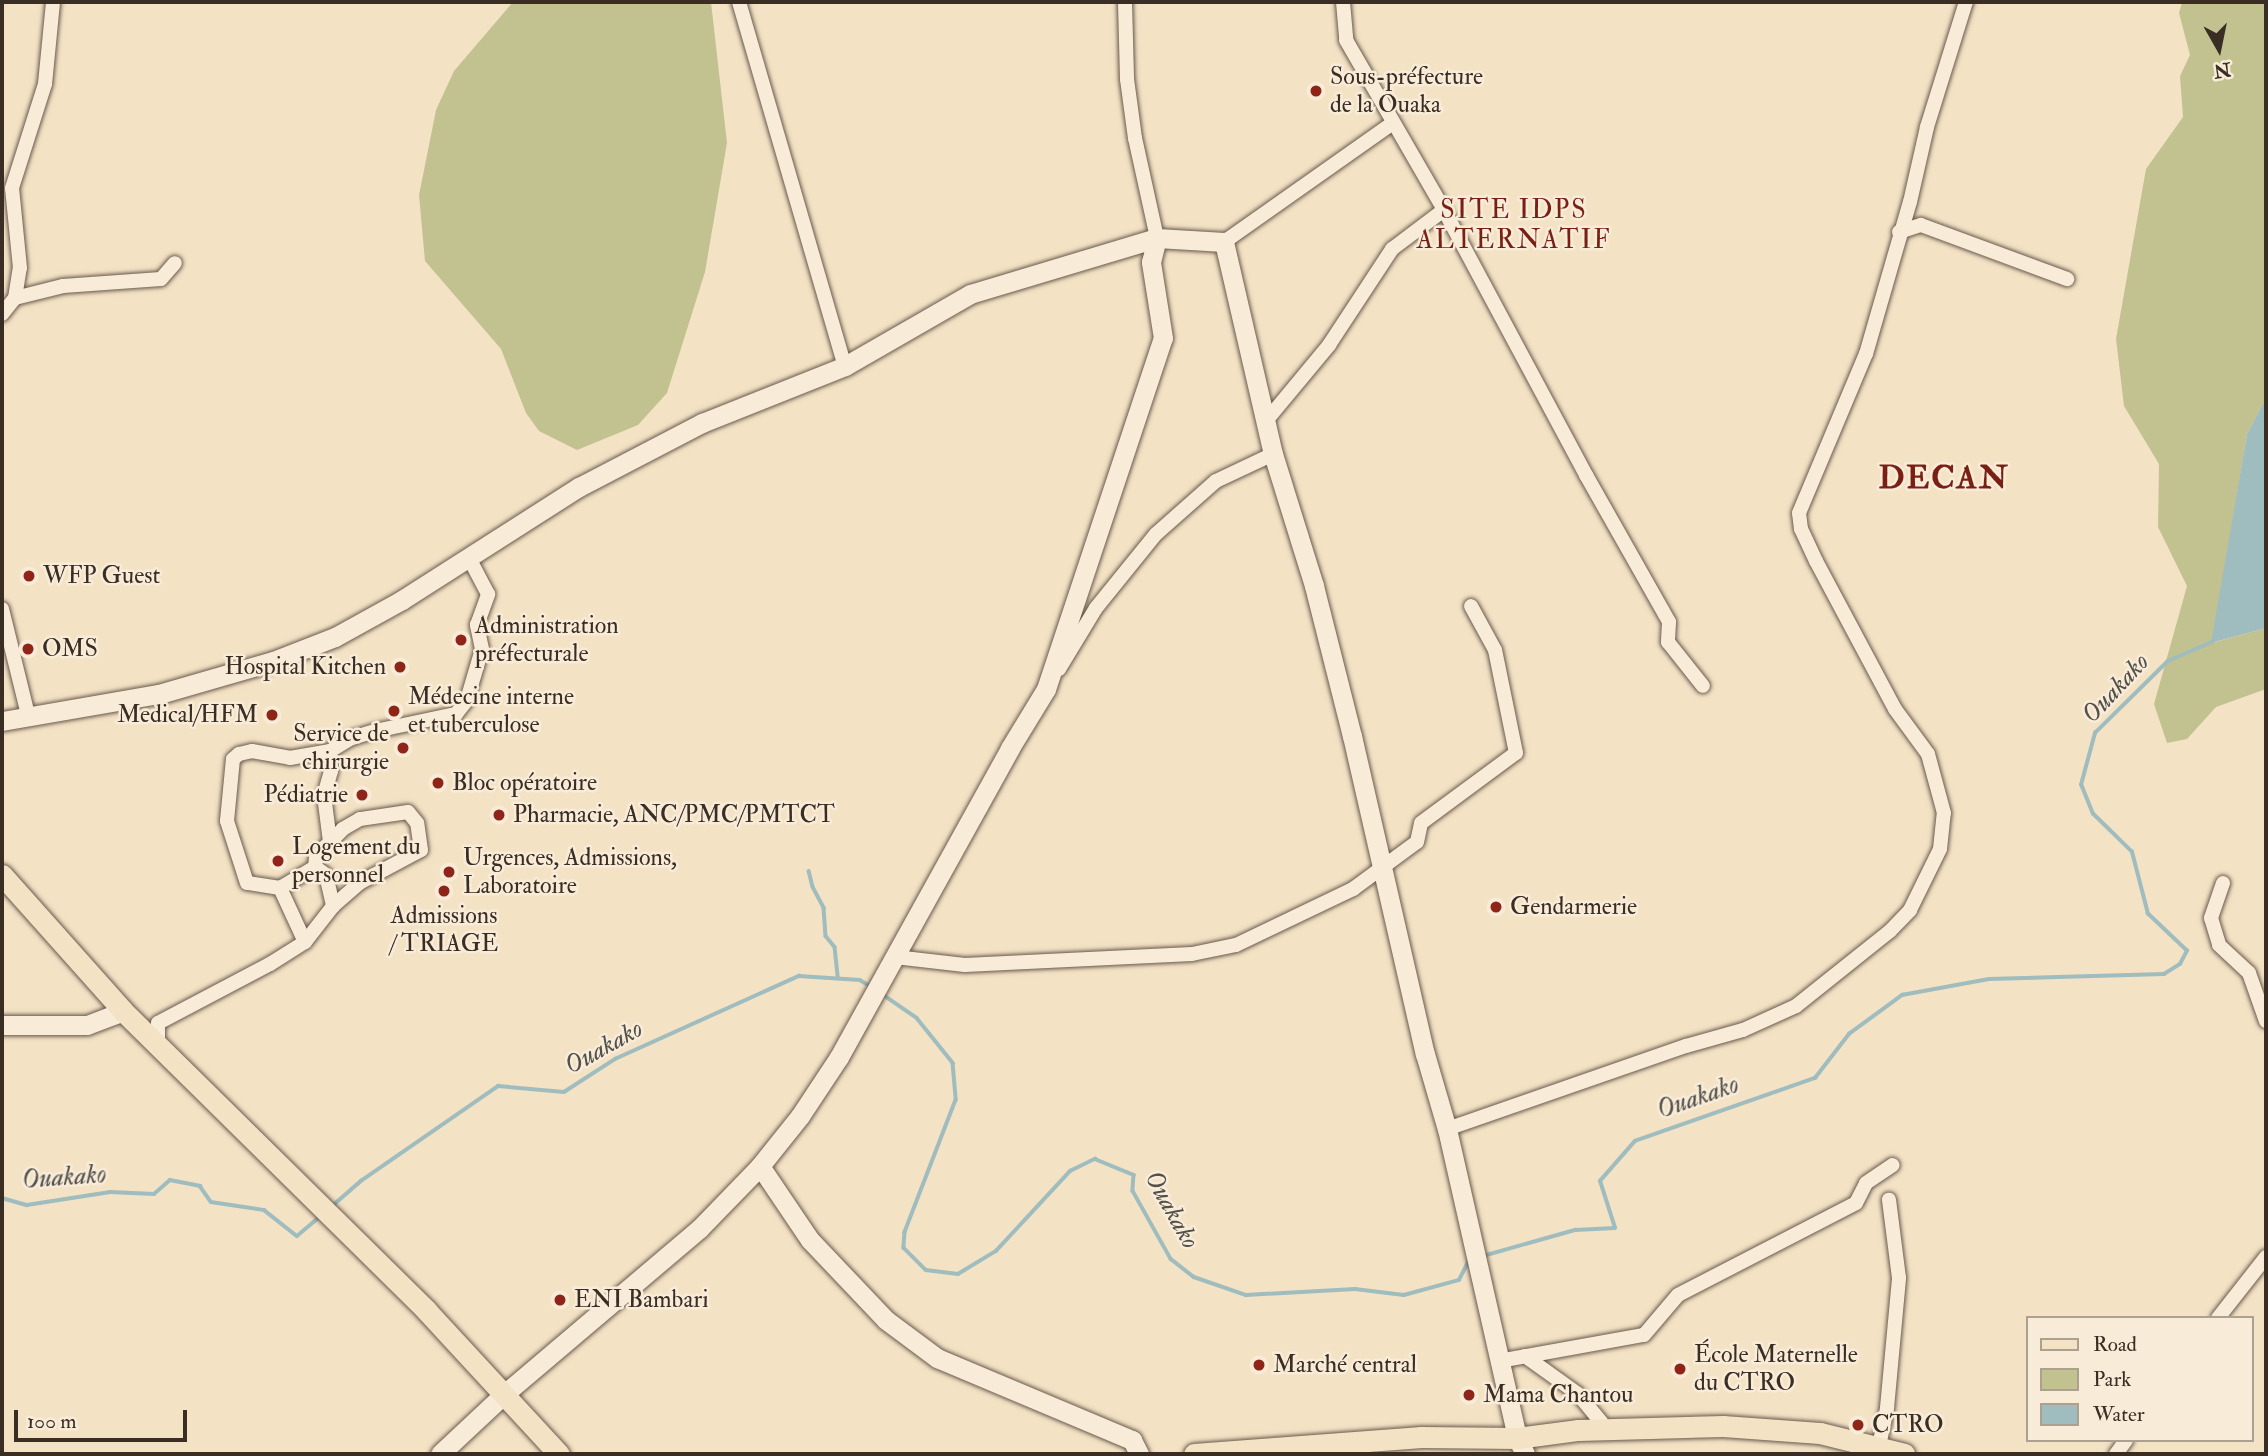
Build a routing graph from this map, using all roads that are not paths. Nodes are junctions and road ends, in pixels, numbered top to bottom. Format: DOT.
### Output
graph roads {
  1 [pos="53,2"];
  2 [pos="739,2"];
  3 [pos="1125,2"];
  4 [pos="1343,2"];
  5 [pos="1966,2"];
  6 [pos="1393,123"];
  7 [pos="1444,210"];
  8 [pos="1899,232"];
  9 [pos="1157,238"];
  10 [pos="1224,242"];
  11 [pos="175,263"];
  12 [pos="2067,279"];
  13 [pos="15,298"];
  14 [pos="2,314"];
  15 [pos="845,366"];
  16 [pos="1266,421"];
  17 [pos="1273,454"];
  18 [pos="469,558"];
  19 [pos="1471,606"];
  20 [pos="2,609"];
  21 [pos="1703,686"];
  22 [pos="1046,689"];
  23 [pos="28,715"];
  24 [pos="2,721"];
  25 [pos="330,751"];
  26 [pos="330,842"];
  27 [pos="315,867"];
  28 [pos="1382,870"];
  29 [pos="2,875"];
  30 [pos="2223,883"];
  31 [pos="280,888"];
  32 [pos="333,906"];
  33 [pos="305,942"];
  34 [pos="894,957"];
  35 [pos="123,1011"];
  36 [pos="2266,1021"];
  37 [pos="2,1025"];
  38 [pos="158,1045"];
  39 [pos="1447,1129"];
  40 [pos="1892,1165"];
  41 [pos="760,1166"];
  42 [pos="1889,1200"];
  43 [pos="2266,1257"];
  44 [pos="2220,1316"];
  45 [pos="1525,1356"];
  46 [pos="1499,1361"];
  47 [pos="503,1395"];
  48 [pos="1607,1429"];
  49 [pos="1521,1446"];
  50 [pos="1880,1446"];
  51 [pos="440,1454"];
  52 [pos="559,1454"];
  53 [pos="1139,1454"];
  54 [pos="1194,1454"];
  55 [pos="1904,1454"];
  1 -- 13 [label="street"];
  2 -- 15 [label="street"];
  3 -- 9 [label="street"];
  4 -- 6 [label="street"];
  5 -- 8 [label="street"];
  6 -- 7 [label="street"];
  6 -- 10 [label="street"];
  7 -- 16 [label="street"];
  7 -- 21 [label="street"];
  8 -- 12 [label="street"];
  8 -- 39 [label="street"];
  9 -- 10 [label="street"];
  9 -- 15 [label="street"];
  9 -- 22 [label="street"];
  10 -- 16 [label="street"];
  11 -- 13 [label="street"];
  13 -- 14 [label="street"];
  15 -- 18 [label="street"];
  16 -- 17 [label="street"];
  17 -- 22 [label="street"];
  17 -- 28 [label="street"];
  18 -- 23 [label="street"];
  18 -- 25 [label="street"];
  19 -- 28 [label="street"];
  20 -- 23 [label="street"];
  22 -- 34 [label="street"];
  23 -- 24 [label="street"];
  25 -- 26 [label="street"];
  25 -- 31 [label="street"];
  26 -- 27 [label="street"];
  26 -- 32 [label="street"];
  27 -- 31 [label="street"];
  27 -- 32 [label="street"];
  28 -- 34 [label="street"];
  28 -- 39 [label="street"];
  29 -- 35 [label="main road"];
  30 -- 36 [label="street"];
  31 -- 33 [label="street"];
  32 -- 33 [label="street"];
  33 -- 38 [label="street"];
  34 -- 41 [label="street"];
  35 -- 37 [label="street"];
  35 -- 38 [label="main road"];
  38 -- 47 [label="main road"];
  39 -- 46 [label="street"];
  40 -- 45 [label="street"];
  41 -- 47 [label="street"];
  41 -- 53 [label="street"];
  42 -- 50 [label="street"];
  43 -- 44 [label="street"];
  45 -- 46 [label="street"];
  45 -- 48 [label="street"];
  46 -- 49 [label="street"];
  47 -- 51 [label="street"];
  47 -- 52 [label="main road"];
  48 -- 49 [label="main road"];
  48 -- 50 [label="main road"];
  49 -- 54 [label="main road"];
  50 -- 55 [label="main road"];
}
